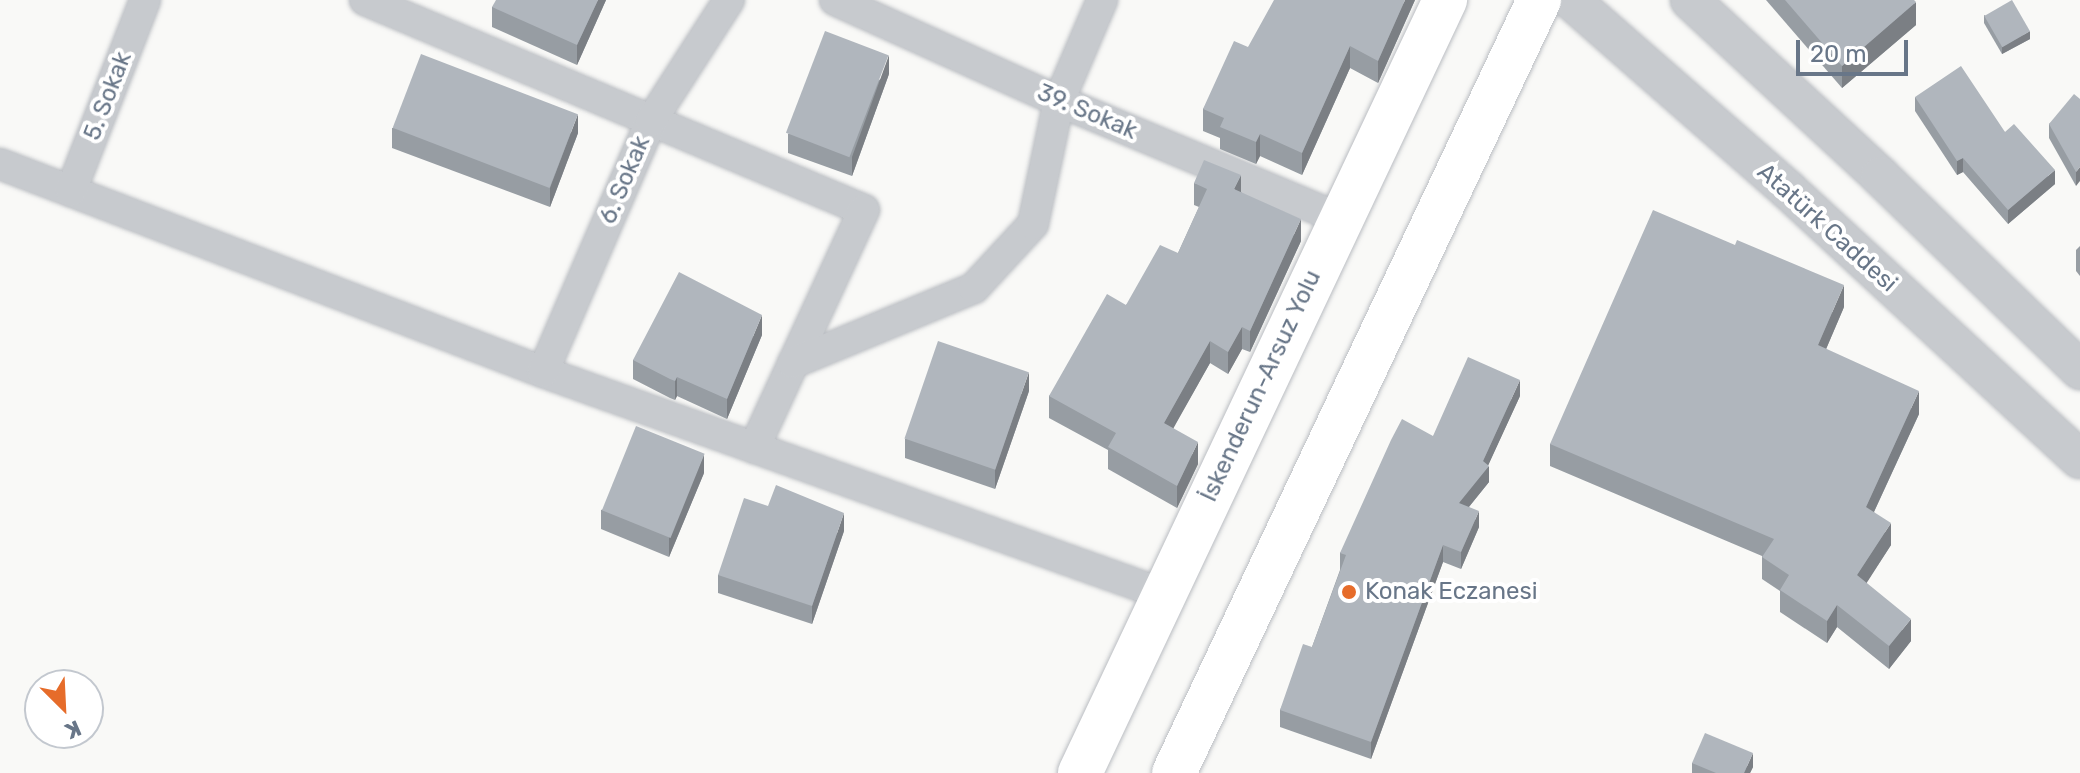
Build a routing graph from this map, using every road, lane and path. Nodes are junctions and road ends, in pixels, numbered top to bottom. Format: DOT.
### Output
graph roads {
  1 [pos="145,0"];
  2 [pos="365,0"];
  3 [pos="729,0"];
  4 [pos="835,0"];
  5 [pos="1102,0"];
  6 [pos="1445,0"];
  7 [pos="1539,0"];
  8 [pos="1571,0"];
  9 [pos="1690,0"];
  10 [pos="1059,101"];
  11 [pos="651,121"];
  12 [pos="0,164"];
  13 [pos="71,191"];
  14 [pos="1341,219"];
  15 [pos="793,363"];
  16 [pos="2080,370"];
  17 [pos="543,372"];
  18 [pos="754,448"];
  19 [pos="2080,459"];
  20 [pos="1163,594"];
  21 [pos="1080,773"];
  22 [pos="1174,773"];
  1 -- 13 [label="street, 5. Sokak"];
  2 -- 11 [label="street"];
  3 -- 11 [label="street, 6. Sokak"];
  4 -- 10 [label="street, 39. Sokak"];
  5 -- 10 [label="street"];
  6 -- 14 [label="main road, İskenderun-Arsuz Yolu"];
  7 -- 22 [label="main road"];
  8 -- 19 [label="street, Atatürk Caddesi"];
  9 -- 16 [label="street"];
  10 -- 14 [label="street, 39. Sokak"];
  10 -- 15 [label="street"];
  11 -- 15 [label="street"];
  11 -- 17 [label="street, 6. Sokak"];
  12 -- 13 [label="street"];
  13 -- 17 [label="street"];
  14 -- 20 [label="main road, İskenderun-Arsuz Yolu"];
  15 -- 18 [label="street"];
  17 -- 18 [label="street"];
  18 -- 20 [label="street"];
  20 -- 21 [label="main road, İskenderun-Arsuz Yolu"];
}
